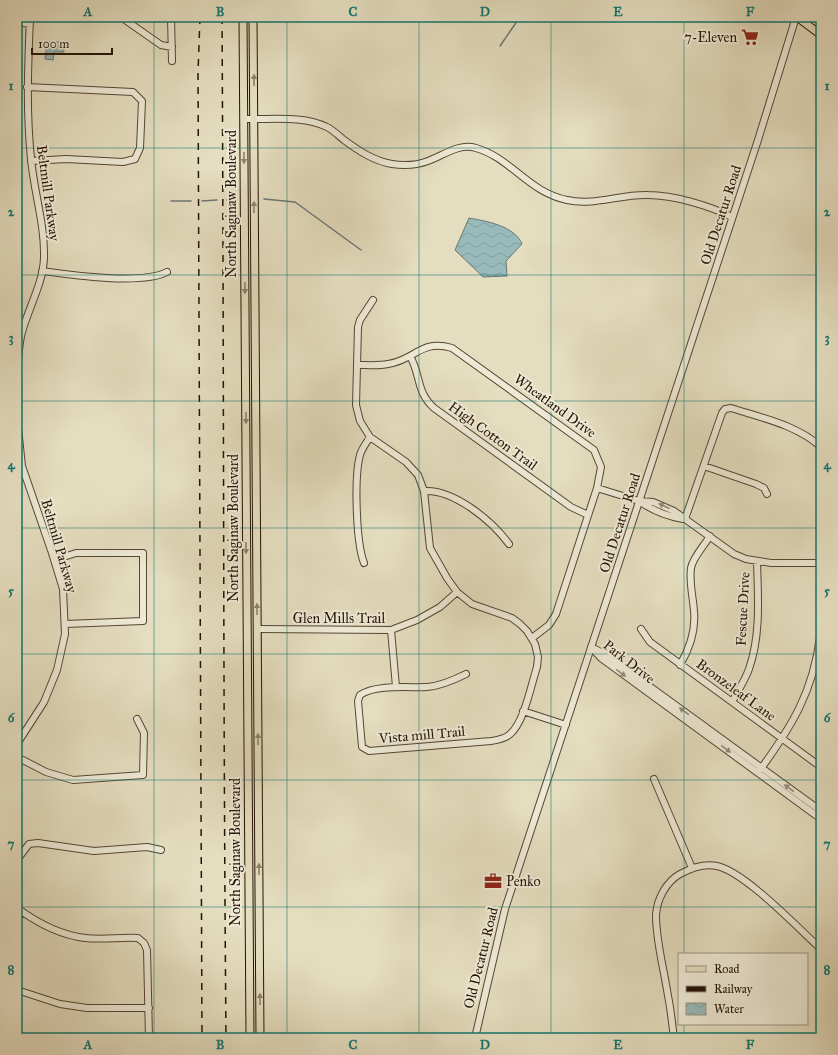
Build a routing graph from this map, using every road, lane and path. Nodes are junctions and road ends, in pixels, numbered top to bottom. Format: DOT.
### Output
graph roads {
  1 [pos="121,17"];
  2 [pos="171,17"];
  3 [pos="243,17"];
  4 [pos="254,17"];
  5 [pos="796,17"];
  6 [pos="817,17"];
  7 [pos="30,20"];
  8 [pos="821,20"];
  9 [pos="17,22"];
  10 [pos="821,35"];
  11 [pos="172,47"];
  12 [pos="172,62"];
  13 [pos="27,87"];
  14 [pos="244,119"];
  15 [pos="254,120"];
  16 [pos="31,161"];
  17 [pos="732,217"];
  18 [pos="42,271"];
  19 [pos="167,272"];
  20 [pos="373,300"];
  21 [pos="19,335"];
  22 [pos="410,356"];
  23 [pos="357,365"];
  24 [pos="17,370"];
  25 [pos="17,418"];
  26 [pos="370,436"];
  27 [pos="821,447"];
  28 [pos="704,466"];
  29 [pos="19,467"];
  30 [pos="597,488"];
  31 [pos="424,491"];
  32 [pos="767,494"];
  33 [pos="639,501"];
  34 [pos="588,515"];
  35 [pos="686,519"];
  36 [pos="710,536"];
  37 [pos="509,544"];
  38 [pos="821,554"];
  39 [pos="54,560"];
  40 [pos="757,561"];
  41 [pos="364,563"];
  42 [pos="820,563"];
  43 [pos="821,579"];
  44 [pos="821,585"];
  45 [pos="457,592"];
  46 [pos="65,624"];
  47 [pos="257,629"];
  48 [pos="641,629"];
  49 [pos="391,630"];
  50 [pos="532,638"];
  51 [pos="591,648"];
  52 [pos="680,664"];
  53 [pos="466,674"];
  54 [pos="396,687"];
  55 [pos="732,702"];
  56 [pos="523,711"];
  57 [pos="137,719"];
  58 [pos="566,725"];
  59 [pos="783,739"];
  60 [pos="17,744"];
  61 [pos="17,757"];
  62 [pos="821,767"];
  63 [pos="760,770"];
  64 [pos="654,779"];
  65 [pos="821,811"];
  66 [pos="821,819"];
  67 [pos="161,850"];
  68 [pos="17,860"];
  69 [pos="692,868"];
  70 [pos="20,910"];
  71 [pos="17,918"];
  72 [pos="821,949"];
  73 [pos="17,990"];
  74 [pos="149,1008"];
  75 [pos="148,1038"];
  76 [pos="250,1038"];
  77 [pos="260,1038"];
  78 [pos="475,1038"];
  79 [pos="674,1038"];
  1 -- 11 [label="street"];
  2 -- 11 [label="street"];
  3 -- 14 [label="main road, North Saginaw Boulevard"];
  15 -- 4 [label="main road, North Saginaw Boulevard, one-way"];
  5 -- 10 [label="main road"];
  5 -- 17 [label="street, Old Decatur Road"];
  6 -- 8 [label="main road"];
  7 -- 9 [label="street"];
  7 -- 13 [label="street, Beltmill Parkway"];
  11 -- 12 [label="street"];
  13 -- 16 [label="street, Beltmill Parkway"];
  13 -- 16 [label="street"];
  14 -- 15 [label="street"];
  14 -- 76 [label="main road, North Saginaw Boulevard, one-way"];
  15 -- 17 [label="street"];
  47 -- 15 [label="main road, North Saginaw Boulevard, one-way"];
  16 -- 18 [label="street, Beltmill Parkway"];
  17 -- 33 [label="street, Old Decatur Road"];
  18 -- 19 [label="street"];
  18 -- 21 [label="street, Beltmill Parkway"];
  20 -- 23 [label="street"];
  21 -- 24 [label="street, Beltmill Parkway"];
  22 -- 23 [label="street, Wheatland Drive"];
  22 -- 30 [label="street, Wheatland Drive"];
  22 -- 34 [label="street, High Cotton Trail"];
  23 -- 26 [label="street"];
  25 -- 29 [label="street, Beltmill Parkway"];
  26 -- 31 [label="street"];
  26 -- 41 [label="street"];
  27 -- 28 [label="street"];
  28 -- 32 [label="street"];
  28 -- 35 [label="street"];
  29 -- 39 [label="street, Beltmill Parkway"];
  30 -- 33 [label="street"];
  30 -- 34 [label="street, Wheatland Drive"];
  31 -- 37 [label="street"];
  31 -- 45 [label="street"];
  33 -- 35 [label="street"];
  33 -- 51 [label="street, Old Decatur Road"];
  34 -- 50 [label="street, Wheatland Drive"];
  35 -- 36 [label="street"];
  36 -- 40 [label="street"];
  36 -- 52 [label="street"];
  38 -- 42 [label="street"];
  39 -- 46 [label="street, Beltmill Parkway"];
  39 -- 46 [label="street"];
  40 -- 42 [label="street"];
  40 -- 55 [label="street, Fescue Drive"];
  42 -- 43 [label="street"];
  44 -- 59 [label="street"];
  45 -- 49 [label="street, Glen Mills Trail"];
  45 -- 50 [label="street"];
  46 -- 60 [label="street, Beltmill Parkway"];
  47 -- 49 [label="street, Glen Mills Trail"];
  77 -- 47 [label="main road, North Saginaw Boulevard, one-way"];
  48 -- 52 [label="street, Bronzeleaf Lane"];
  49 -- 54 [label="street"];
  50 -- 56 [label="street"];
  51 -- 58 [label="street, Old Decatur Road"];
  51 -- 63 [label="street, Park Drive"];
  52 -- 55 [label="street, Bronzeleaf Lane"];
  53 -- 54 [label="street"];
  54 -- 56 [label="street, Vista mill Trail"];
  55 -- 59 [label="street, Bronzeleaf Lane"];
  56 -- 58 [label="street"];
  57 -- 61 [label="street"];
  58 -- 78 [label="street, Old Decatur Road"];
  59 -- 62 [label="street, Bronzeleaf Lane"];
  59 -- 63 [label="street"];
  65 -- 63 [label="street, Park Drive, one-way"];
  63 -- 66 [label="street, Park Drive"];
  64 -- 69 [label="street"];
  67 -- 68 [label="street"];
  69 -- 72 [label="street"];
  69 -- 79 [label="street"];
  70 -- 71 [label="street"];
  70 -- 74 [label="street"];
  73 -- 74 [label="street"];
  74 -- 75 [label="street"];
}
